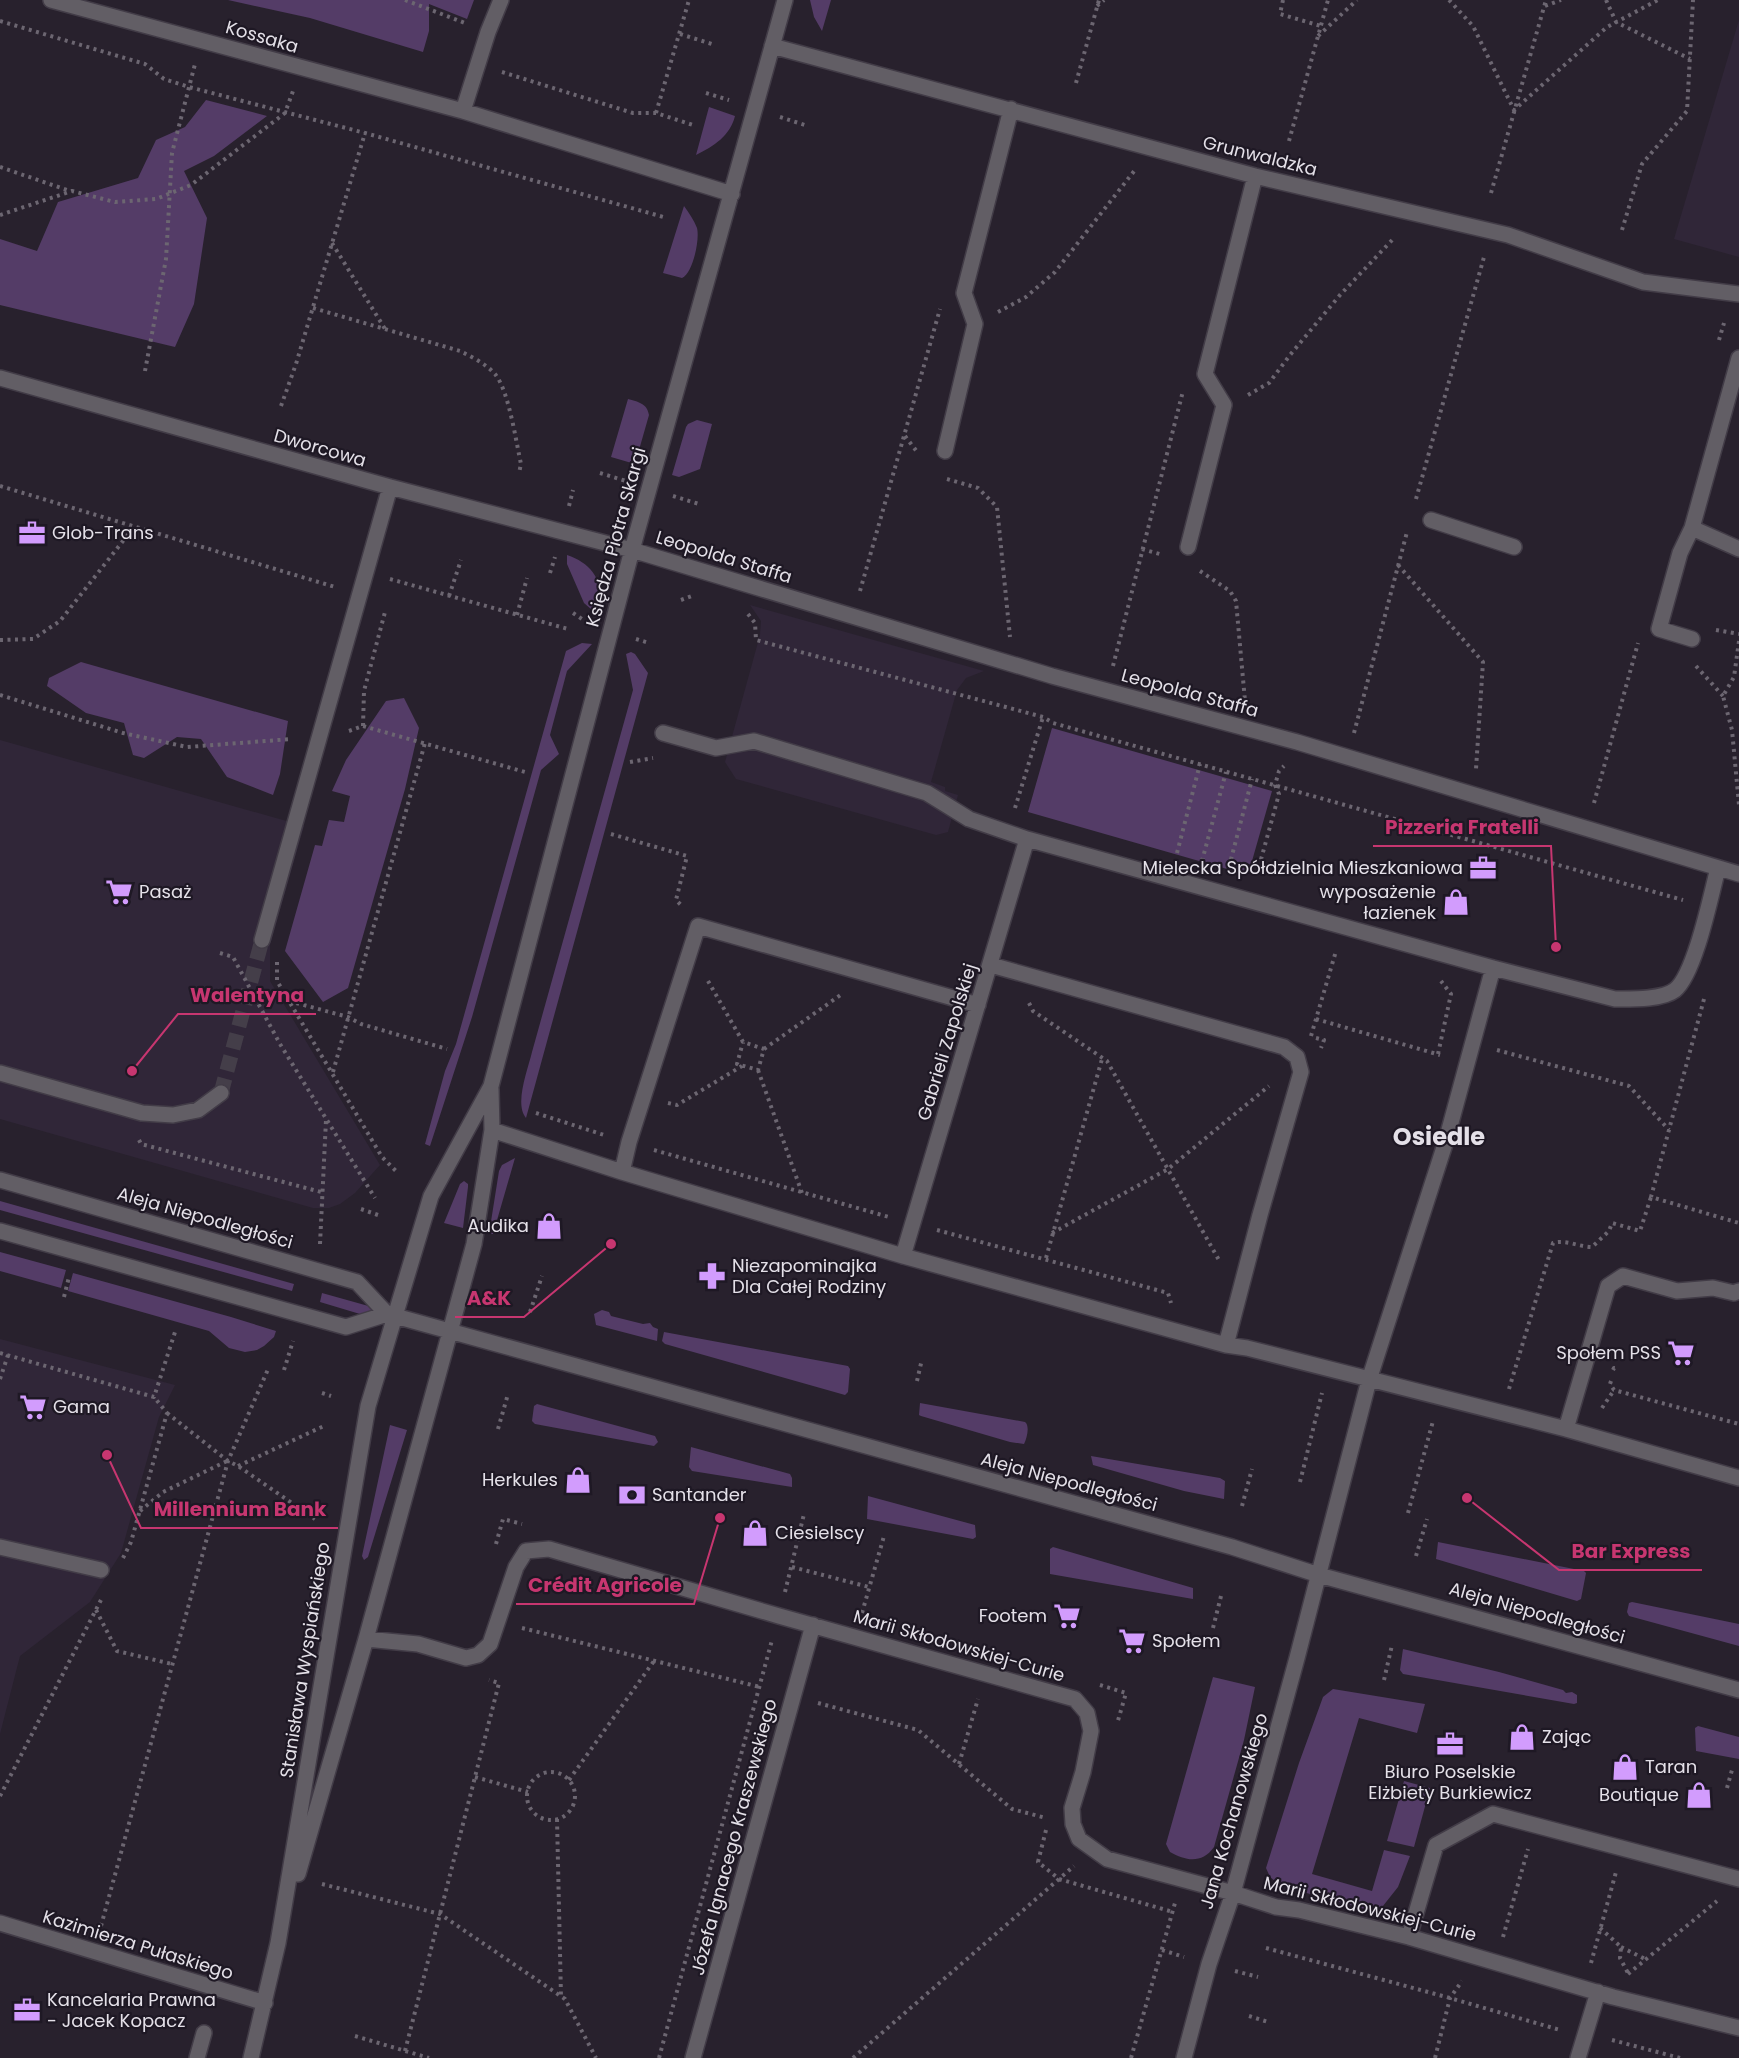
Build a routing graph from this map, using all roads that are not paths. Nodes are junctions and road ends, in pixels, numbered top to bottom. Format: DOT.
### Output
graph roads {
  1 [pos="51,0"];
  2 [pos="501,0"];
  3 [pos="785,0"];
  4 [pos="772,46"];
  5 [pos="1011,109"];
  6 [pos="463,111"];
  7 [pos="1255,176"];
  8 [pos="732,194"];
  9 [pos="1739,294"];
  10 [pos="1739,358"];
  11 [pos="0,378"];
  12 [pos="945,451"];
  13 [pos="390,487"];
  14 [pos="1431,520"];
  15 [pos="1692,528"];
  16 [pos="1188,547"];
  17 [pos="1514,547"];
  18 [pos="1739,549"];
  19 [pos="632,550"];
  20 [pos="1692,639"];
  21 [pos="663,734"];
  22 [pos="1027,839"];
  23 [pos="1718,868"];
  24 [pos="1739,874"];
  25 [pos="262,939"];
  26 [pos="991,965"];
  27 [pos="1493,968"];
  28 [pos="978,1005"];
  29 [pos="0,1073"];
  30 [pos="490,1086"];
  31 [pos="222,1093"];
  32 [pos="492,1130"];
  33 [pos="622,1172"];
  34 [pos="0,1180"];
  35 [pos="0,1231"];
  36 [pos="903,1256"];
  37 [pos="1739,1291"];
  38 [pos="391,1315"];
  39 [pos="450,1332"];
  40 [pos="1226,1345"];
  41 [pos="1369,1380"];
  42 [pos="1566,1429"];
  43 [pos="1739,1478"];
  44 [pos="0,1547"];
  45 [pos="100,1570"];
  46 [pos="1319,1575"];
  47 [pos="813,1625"];
  48 [pos="366,1639"];
  49 [pos="1739,1690"];
  50 [pos="1739,1879"];
  51 [pos="1233,1893"];
  52 [pos="0,1923"];
  53 [pos="1409,1937"];
  54 [pos="278,1943"];
  55 [pos="1598,1992"];
  56 [pos="265,2003"];
  57 [pos="1739,2028"];
  58 [pos="204,2033"];
  59 [pos="197,2058"];
  60 [pos="251,2058"];
  61 [pos="693,2058"];
  62 [pos="1184,2058"];
  63 [pos="1578,2058"];
  1 -- 6 [label="street, Kossaka"];
  2 -- 6 [label="street"];
  3 -- 4 [label="street, Księdza Piotra Skargi"];
  4 -- 5 [label="street, Grunwaldzka"];
  4 -- 8 [label="street, Księdza Piotra Skargi"];
  5 -- 7 [label="street, Grunwaldzka"];
  5 -- 12 [label="street"];
  6 -- 8 [label="street, Kossaka"];
  7 -- 9 [label="street, Grunwaldzka"];
  7 -- 16 [label="street"];
  8 -- 19 [label="street, Księdza Piotra Skargi"];
  10 -- 15 [label="street"];
  11 -- 13 [label="street, Dworcowa"];
  13 -- 19 [label="street, Dworcowa"];
  13 -- 25 [label="street"];
  14 -- 17 [label="street"];
  15 -- 18 [label="street"];
  15 -- 20 [label="street"];
  19 -- 23 [label="street, Leopolda Staffa"];
  19 -- 30 [label="street, Księdza Piotra Skargi"];
  21 -- 22 [label="street"];
  22 -- 26 [label="street, Gabrieli Zapolskiej"];
  22 -- 27 [label="street"];
  23 -- 24 [label="street, Leopolda Staffa"];
  23 -- 27 [label="street"];
  26 -- 28 [label="street, Gabrieli Zapolskiej"];
  26 -- 40 [label="street"];
  27 -- 41 [label="street, Jana Kochanowskiego"];
  28 -- 33 [label="street"];
  28 -- 36 [label="street, Gabrieli Zapolskiej"];
  29 -- 31 [label="street"];
  30 -- 32 [label="street, Księdza Piotra Skargi"];
  30 -- 38 [label="street, Księdza Piotra Skargi"];
  32 -- 33 [label="street"];
  32 -- 39 [label="street, Księdza Piotra Skargi"];
  33 -- 36 [label="street"];
  34 -- 38 [label="street, Aleja Niepodległości"];
  35 -- 38 [label="street"];
  36 -- 40 [label="street"];
  37 -- 42 [label="street"];
  38 -- 39 [label="street, Aleja Niepodległości"];
  38 -- 54 [label="street, Stanisława Wyspiańskiego"];
  39 -- 46 [label="street, Aleja Niepodległości"];
  39 -- 48 [label="street, Stanisława Wyspiańskiego"];
  40 -- 41 [label="street"];
  41 -- 42 [label="street"];
  41 -- 46 [label="street, Jana Kochanowskiego"];
  42 -- 43 [label="street"];
  44 -- 45 [label="street"];
  46 -- 49 [label="street, Aleja Niepodległości"];
  46 -- 51 [label="street, Jana Kochanowskiego"];
  47 -- 48 [label="street, Marii Skłodowskiej-Curie"];
  47 -- 51 [label="street, Marii Skłodowskiej-Curie"];
  47 -- 61 [label="street, Józefa Ignacego Kraszewskiego"];
  48 -- 54 [label="street, Stanisława Wyspiańskiego"];
  50 -- 53 [label="street"];
  51 -- 53 [label="street, Marii Skłodowskiej-Curie"];
  51 -- 62 [label="street, Jana Kochanowskiego"];
  52 -- 56 [label="street, Kazimierza Pułaskiego"];
  53 -- 55 [label="street, Marii Skłodowskiej-Curie"];
  54 -- 56 [label="street, Stanisława Wyspiańskiego"];
  55 -- 57 [label="street, Marii Skłodowskiej-Curie"];
  55 -- 63 [label="street"];
  56 -- 60 [label="street, Stanisława Wyspiańskiego"];
  58 -- 59 [label="street"];
}
